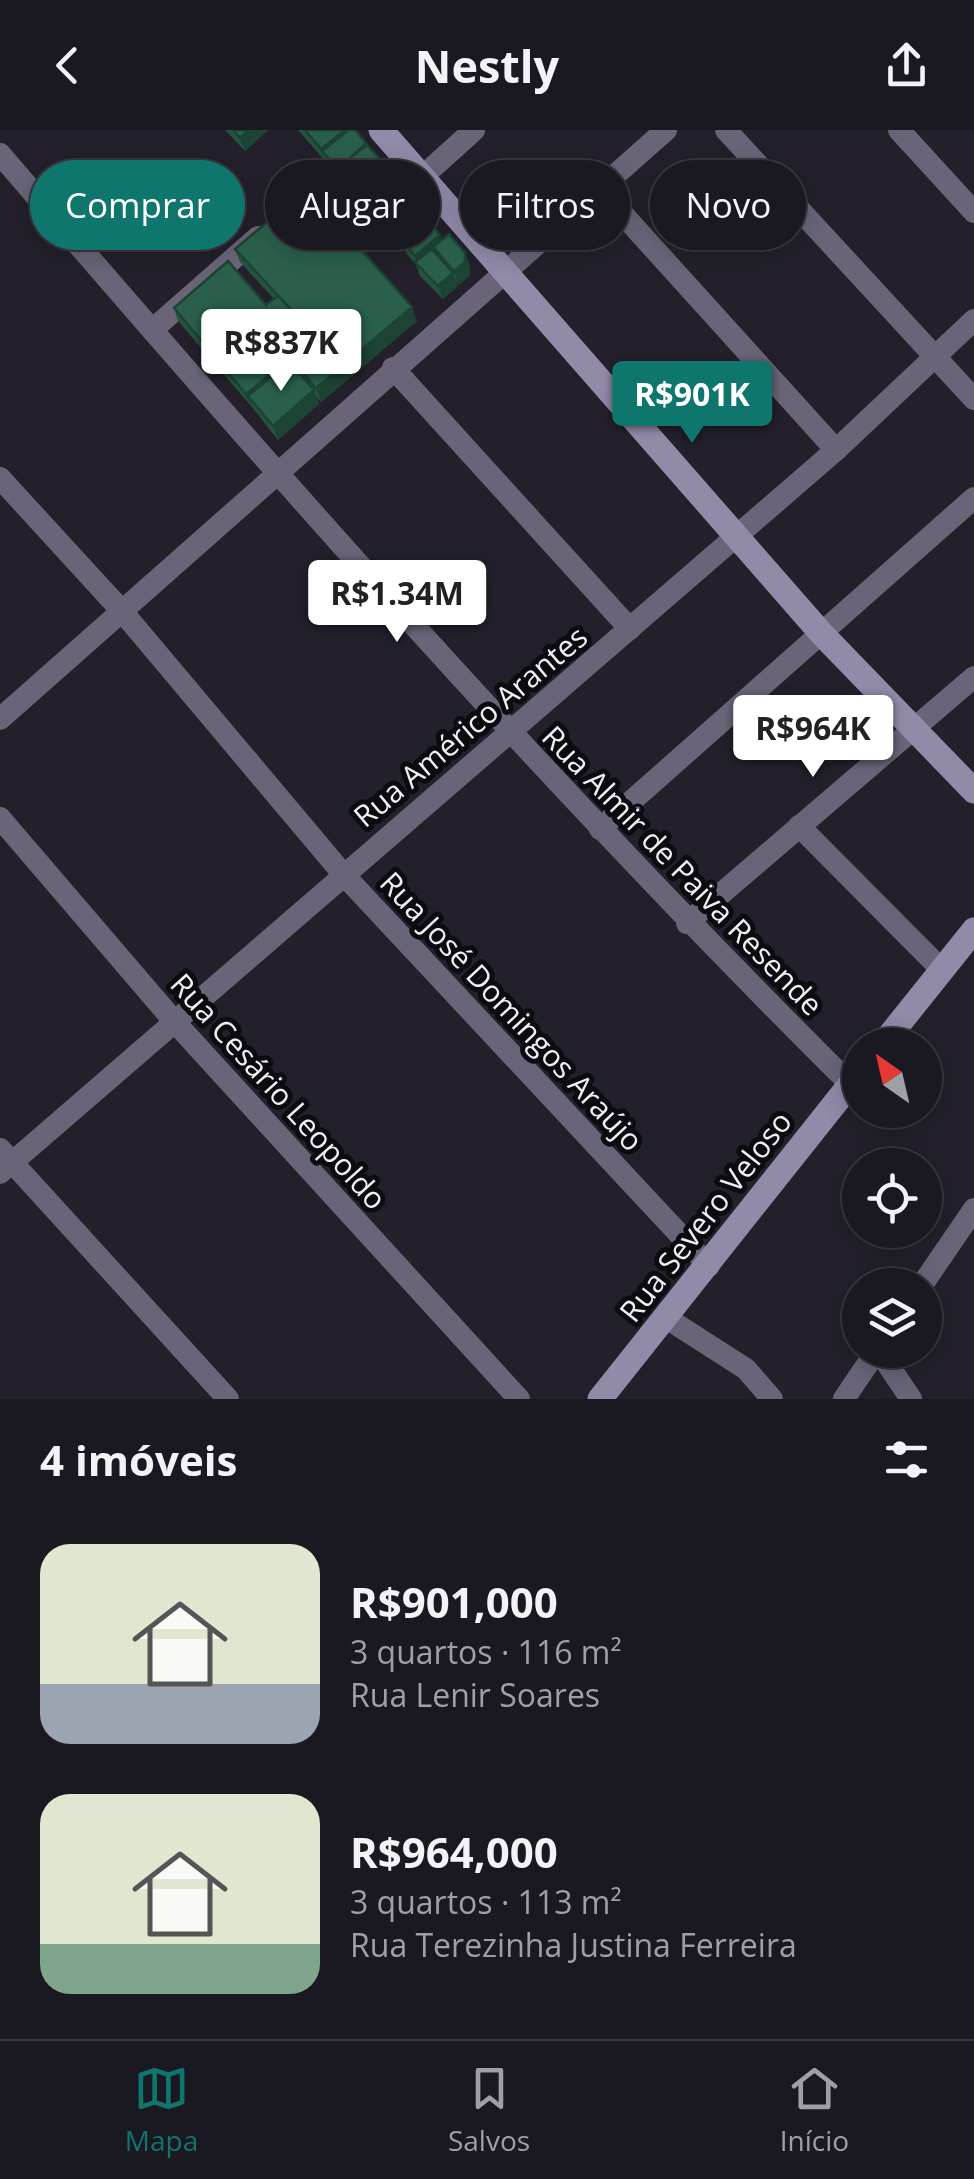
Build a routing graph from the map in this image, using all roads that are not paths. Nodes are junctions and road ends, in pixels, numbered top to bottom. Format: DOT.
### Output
graph roads {
  1 [pos="381,130"];
  2 [pos="474,130"];
  3 [pos="666,130"];
  4 [pos="726,130"];
  5 [pos="899,130"];
  6 [pos="0,154"];
  7 [pos="406,160"];
  8 [pos="440,161"];
  9 [pos="630,162"];
  10 [pos="440,200"];
  11 [pos="974,212"];
  12 [pos="630,221"];
  13 [pos="265,232"];
  14 [pos="529,250"];
  15 [pos="502,273"];
  16 [pos="974,320"];
  17 [pos="152,330"];
  18 [pos="935,354"];
  19 [pos="393,368"];
  20 [pos="974,399"];
  21 [pos="836,450"];
  22 [pos="278,472"];
  23 [pos="0,478"];
  24 [pos="974,498"];
  25 [pos="736,537"];
  26 [pos="121,610"];
  27 [pos="630,630"];
  28 [pos="821,633"];
  29 [pos="974,677"];
  30 [pos="0,719"];
  31 [pos="507,730"];
  32 [pos="913,731"];
  33 [pos="974,790"];
  34 [pos="0,818"];
  35 [pos="799,826"];
  36 [pos="600,829"];
  37 [pos="344,874"];
  38 [pos="687,922"];
  39 [pos="974,930"];
  40 [pos="942,970"];
  41 [pos="173,1020"];
  42 [pos="896,1028"];
  43 [pos="842,1066"];
  44 [pos="842,1095"];
  45 [pos="4,1162"];
  46 [pos="974,1209"];
  47 [pos="708,1266"];
  48 [pos="934,1268"];
  49 [pos="668,1318"];
  50 [pos="865,1368"];
  51 [pos="889,1368"];
  52 [pos="228,1399"];
  53 [pos="520,1399"];
  54 [pos="600,1399"];
  55 [pos="772,1399"];
  56 [pos="844,1399"];
  57 [pos="911,1399"];
  1 -- 7 [label="street"];
  2 -- 8 [label="street"];
  3 -- 9 [label="street"];
  4 -- 18 [label="street"];
  5 -- 11 [label="street"];
  6 -- 17 [label="street, Rua Almir de Paiva Resende"];
  10 -- 15 [label="street"];
  12 -- 21 [label="street"];
  13 -- 17 [label="street"];
  14 -- 15 [label="street"];
  15 -- 19 [label="street"];
  15 -- 25 [label="street"];
  16 -- 18 [label="street, Rua Américo Arantes"];
  17 -- 22 [label="street, Rua Almir de Paiva Resende"];
  18 -- 20 [label="street"];
  18 -- 21 [label="street, Rua Américo Arantes"];
  19 -- 22 [label="street"];
  19 -- 27 [label="street"];
  21 -- 25 [label="street, Rua Américo Arantes"];
  22 -- 26 [label="street"];
  22 -- 31 [label="street, Rua Almir de Paiva Resende"];
  23 -- 26 [label="street, Rua José Domingos Araújo"];
  24 -- 28 [label="street"];
  25 -- 27 [label="street, Rua Américo Arantes"];
  25 -- 28 [label="street"];
  26 -- 30 [label="street"];
  26 -- 37 [label="street, Rua José Domingos Araújo"];
  27 -- 31 [label="street, Rua Américo Arantes"];
  28 -- 32 [label="street"];
  28 -- 36 [label="street"];
  29 -- 32 [label="street"];
  31 -- 36 [label="street, Rua Almir de Paiva Resende"];
  31 -- 37 [label="street, Rua Américo Arantes"];
  32 -- 33 [label="street"];
  32 -- 35 [label="street"];
  34 -- 41 [label="street, Rua Cesário Leopoldo"];
  35 -- 38 [label="street"];
  35 -- 40 [label="street"];
  36 -- 38 [label="street, Rua Almir de Paiva Resende"];
  37 -- 41 [label="street, Rua Américo Arantes"];
  37 -- 47 [label="street, Rua José Domingos Araújo"];
  38 -- 43 [label="street, Rua Almir de Paiva Resende"];
  39 -- 40 [label="street"];
  40 -- 42 [label="street"];
  41 -- 45 [label="street, Rua Américo Arantes"];
  41 -- 53 [label="street, Rua Cesário Leopoldo"];
  44 -- 47 [label="street, Rua Severo Veloso"];
  45 -- 52 [label="street"];
  46 -- 48 [label="street"];
  47 -- 49 [label="street, Rua Severo Veloso"];
  49 -- 54 [label="street, Rua Severo Veloso"];
  49 -- 55 [label="street"];
  50 -- 56 [label="street"];
  51 -- 57 [label="street"];
}
